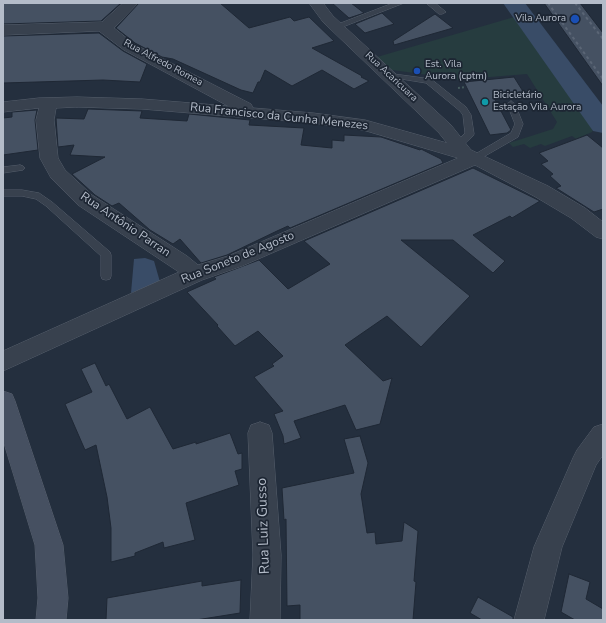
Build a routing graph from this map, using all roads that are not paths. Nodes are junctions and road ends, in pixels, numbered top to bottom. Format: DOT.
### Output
graph roads {
  1 [pos="131,3"];
  2 [pos="316,3"];
  3 [pos="400,3"];
  4 [pos="430,3"];
  5 [pos="442,12"];
  6 [pos="106,26"];
  7 [pos="337,26"];
  8 [pos="3,30"];
  9 [pos="389,75"];
  10 [pos="48,103"];
  11 [pos="511,104"];
  12 [pos="3,107"];
  13 [pos="254,114"];
  14 [pos="465,152"];
  15 [pos="20,168"];
  16 [pos="3,170"];
  17 [pos="3,193"];
  18 [pos="603,232"];
  19 [pos="195,274"];
  20 [pos="106,276"];
  21 [pos="3,361"];
  22 [pos="3,402"];
  23 [pos="260,433"];
  24 [pos="603,435"];
  25 [pos="51,620"];
  26 [pos="265,620"];
  27 [pos="529,620"];
  1 -- 6 [label="street"];
  2 -- 7 [label="street, Rua Acaricuara"];
  3 -- 7 [label="lane"];
  4 -- 5 [label="lane"];
  6 -- 8 [label="street"];
  6 -- 13 [label="street, Rua Alfredo Romea"];
  7 -- 9 [label="street, Rua Acaricuara"];
  9 -- 14 [label="street, Rua Acaricuara"];
  9 -- 14 [label="lane"];
  10 -- 12 [label="street, Rua Francisco da Cunha Menezes"];
  10 -- 13 [label="street, Rua Francisco da Cunha Menezes"];
  10 -- 19 [label="street, Rua Antônio Parran"];
  11 -- 14 [label="lane"];
  13 -- 14 [label="street, Rua Francisco da Cunha Menezes"];
  14 -- 18 [label="street, Rua Francisco da Cunha Menezes"];
  14 -- 19 [label="street, Rua Soneto de Agosto"];
  15 -- 16 [label="lane"];
  17 -- 20 [label="lane"];
  19 -- 21 [label="street, Rua Soneto de Agosto"];
  22 -- 25 [label="main road"];
  23 -- 26 [label="street, Rua Luiz Gusso"];
  24 -- 27 [label="street"];
}
